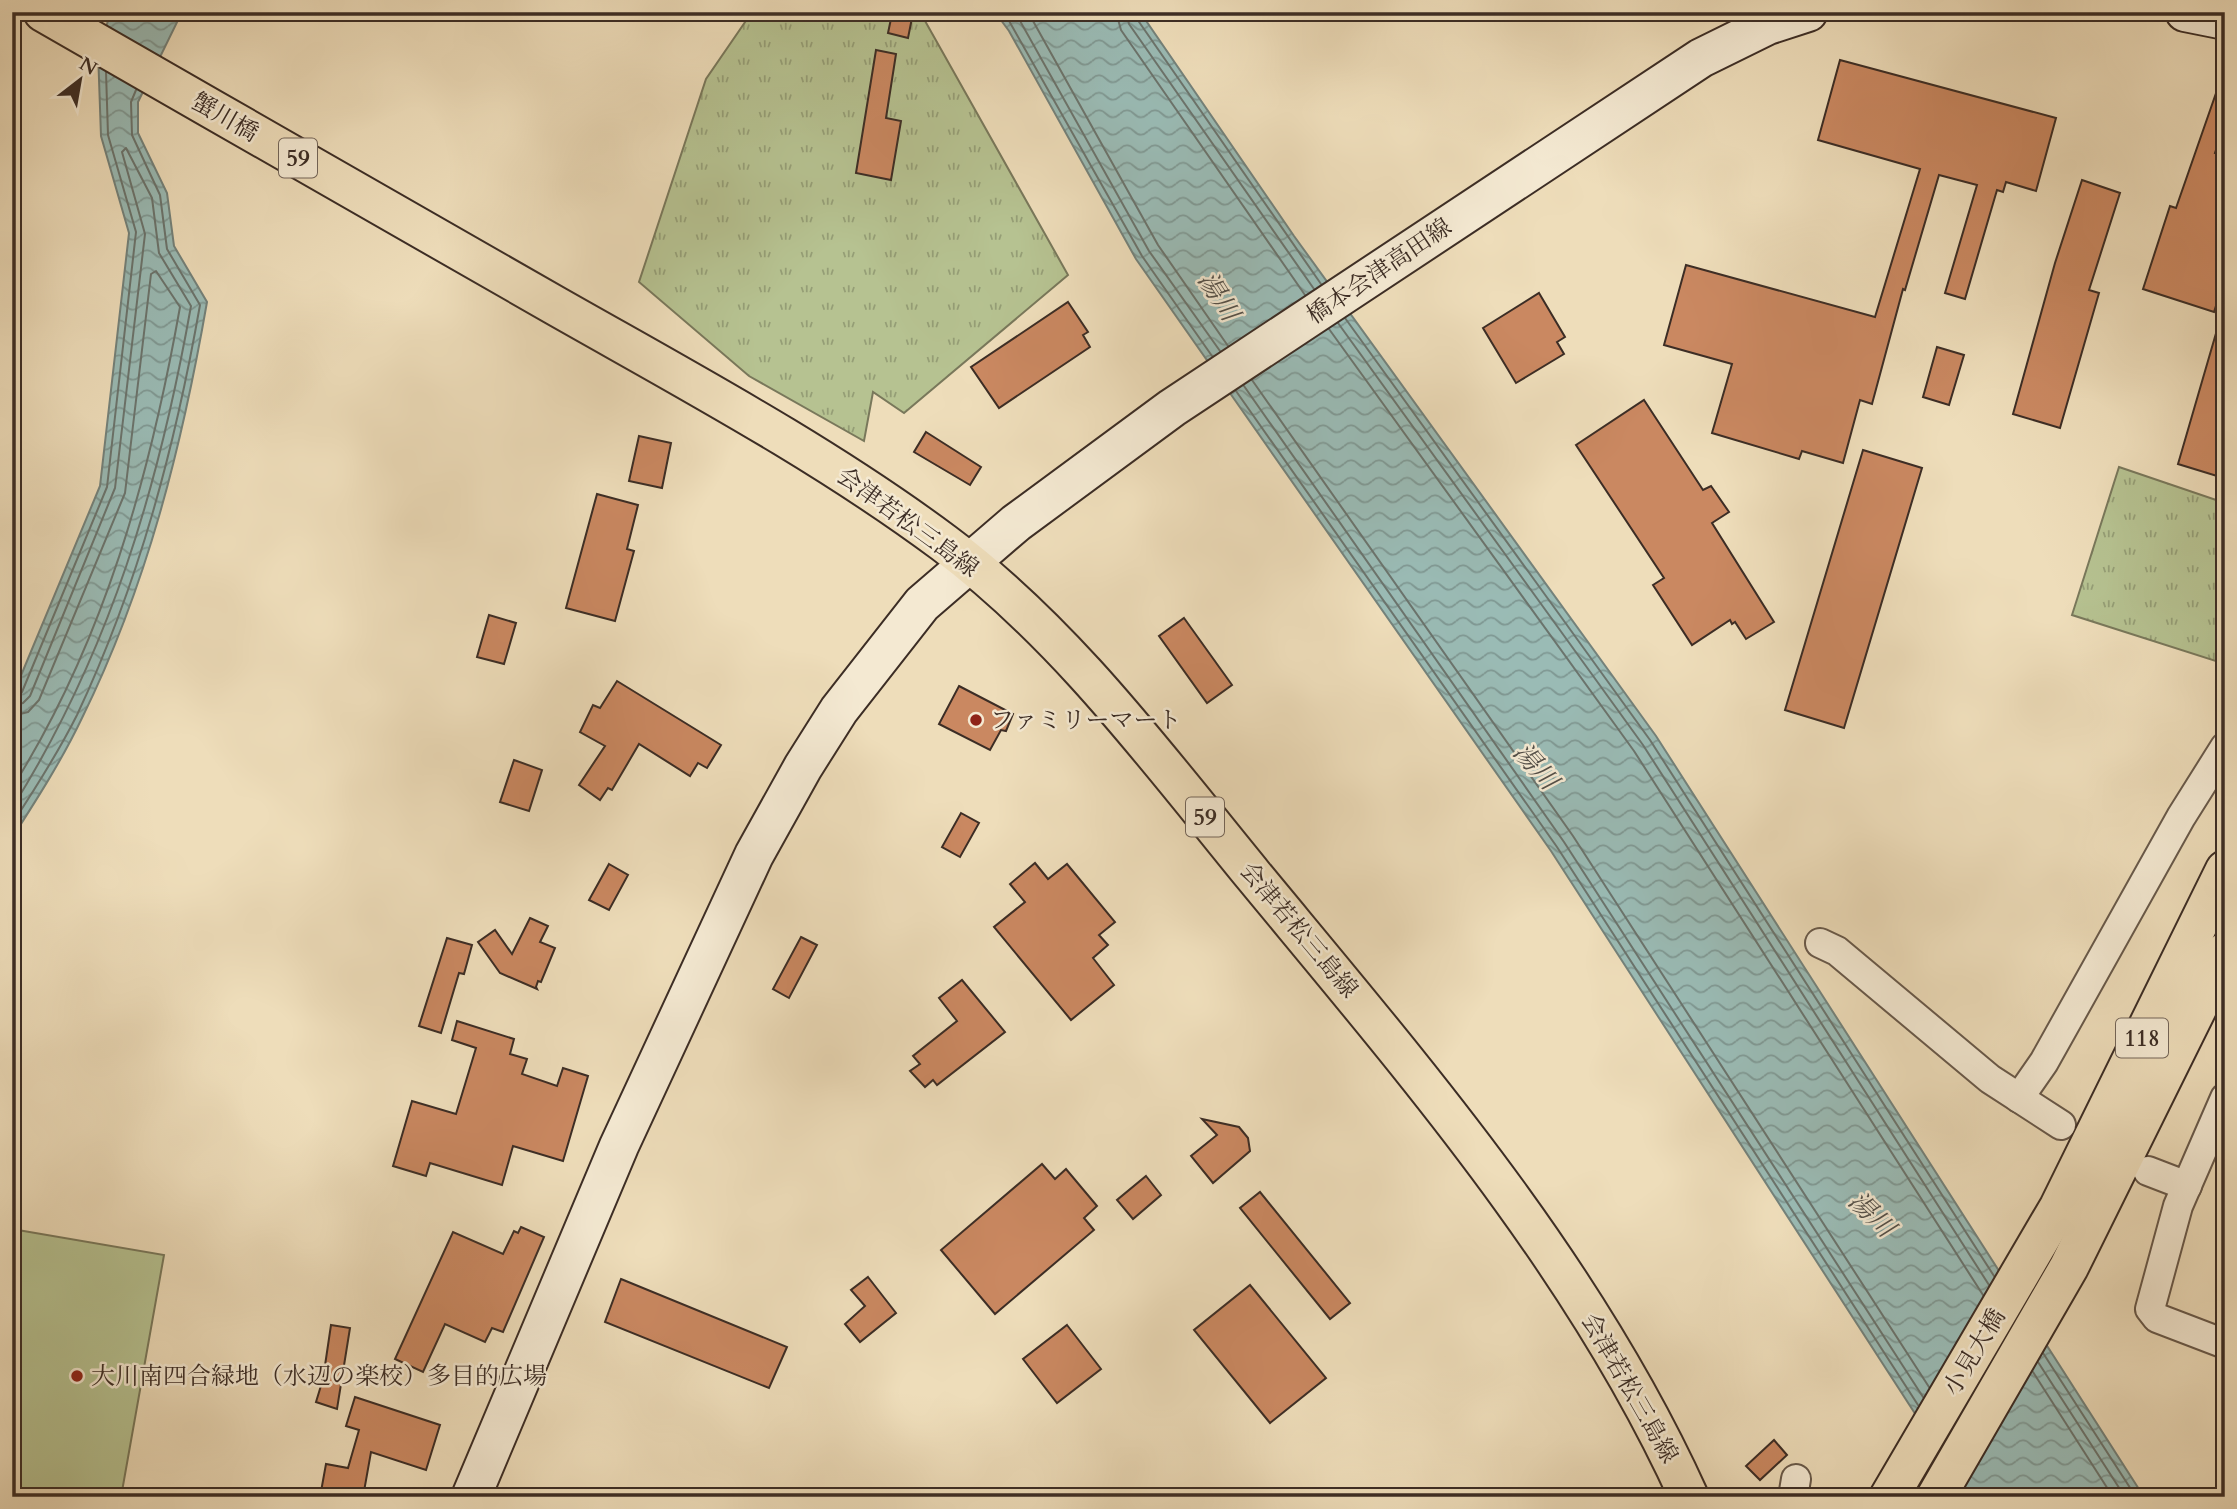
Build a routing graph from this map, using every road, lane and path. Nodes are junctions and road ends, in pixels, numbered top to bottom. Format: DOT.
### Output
graph roads {
  1 [pos="43,12"];
  2 [pos="1808,12"];
  3 [pos="2185,12"];
  4 [pos="2225,20"];
  5 [pos="553,304"];
  6 [pos="968,563"];
  7 [pos="2225,747"];
  8 [pos="2225,870"];
  9 [pos="1820,943"];
  10 [pos="2225,952"];
  11 [pos="2019,1098"];
  12 [pos="2225,1098"];
  13 [pos="2061,1125"];
  14 [pos="2148,1171"];
  15 [pos="2187,1186"];
  16 [pos="2076,1215"];
  17 [pos="2225,1343"];
  18 [pos="471,1497"];
  19 [pos="1689,1497"];
  20 [pos="1889,1497"];
  21 [pos="1936,1497"];
  1 -- 5 [label="main road, 蟹川橋 / 59"];
  2 -- 6 [label="street, 橋本会津高田線"];
  3 -- 4 [label="street"];
  5 -- 6 [label="main road, 会津若松三島線 / 59"];
  6 -- 18 [label="street, 橋本会津高田線"];
  6 -- 19 [label="main road, 会津若松三島線 / 59"];
  7 -- 11 [label="street"];
  8 -- 16 [label="main road, 118"];
  9 -- 11 [label="street"];
  10 -- 16 [label="main road, 118"];
  11 -- 13 [label="street"];
  12 -- 15 [label="street"];
  14 -- 15 [label="street"];
  15 -- 17 [label="street"];
  16 -- 20 [label="main road, 小見大橋 / 118"];
  16 -- 21 [label="main road, 小見大橋 / 118"];
}
